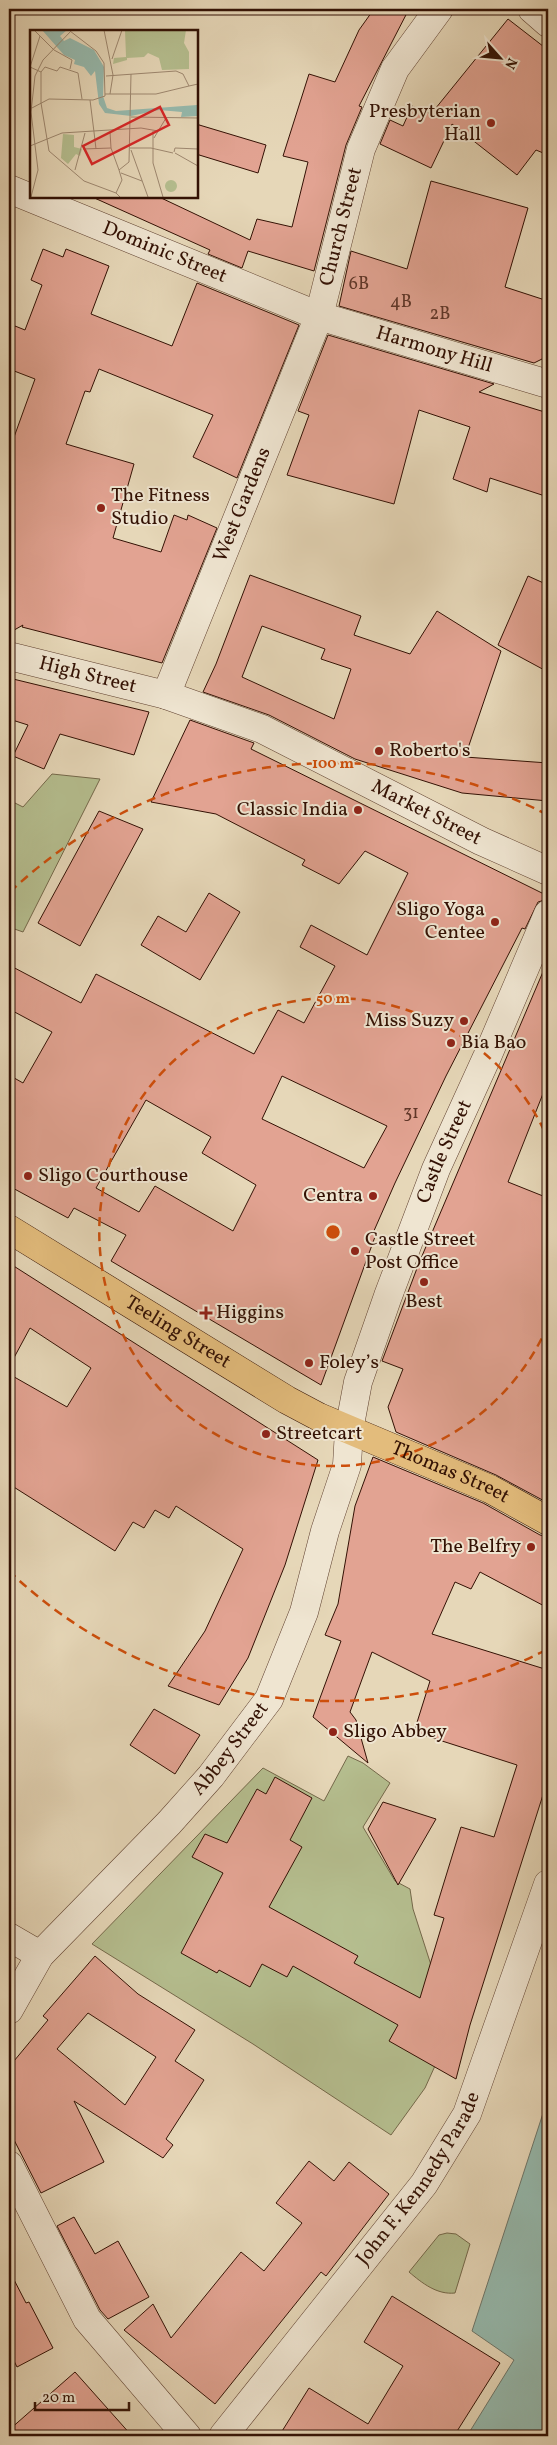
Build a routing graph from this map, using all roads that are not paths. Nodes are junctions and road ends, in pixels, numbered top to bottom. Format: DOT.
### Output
graph roads {
  1 [pos="439,9"];
  2 [pos="532,9"];
  3 [pos="548,23"];
  4 [pos="9,189"];
  5 [pos="30,198"];
  6 [pos="31,198"];
  7 [pos="320,316"];
  8 [pos="548,384"];
  9 [pos="9,656"];
  10 [pos="166,695"];
  11 [pos="548,871"];
  12 [pos="544,931"];
  13 [pos="9,1229"];
  14 [pos="349,1430"];
  15 [pos="548,1521"];
  16 [pos="548,1884"];
  17 [pos="9,1937"];
  18 [pos="40,1955"];
  19 [pos="9,2010"];
  20 [pos="9,2165"];
  21 [pos="187,2436"];
  22 [pos="223,2436"];
  1 -- 7 [label="street, Church Street"];
  2 -- 3 [label="street"];
  4 -- 5 [label="street, Dominic Street"];
  6 -- 7 [label="street, Dominic Street"];
  7 -- 8 [label="street, Harmony Hill"];
  7 -- 10 [label="street, West Gardens"];
  9 -- 10 [label="street, High Street"];
  10 -- 11 [label="street, Market Street"];
  12 -- 14 [label="street, Castle Street"];
  13 -- 14 [label="main road, Teeling Street"];
  14 -- 15 [label="main road, Thomas Street"];
  14 -- 18 [label="street, Abbey Street"];
  16 -- 22 [label="street, John F. Kennedy Parade"];
  17 -- 18 [label="street"];
  18 -- 19 [label="street, Abbey Street"];
  20 -- 21 [label="street"];
}
